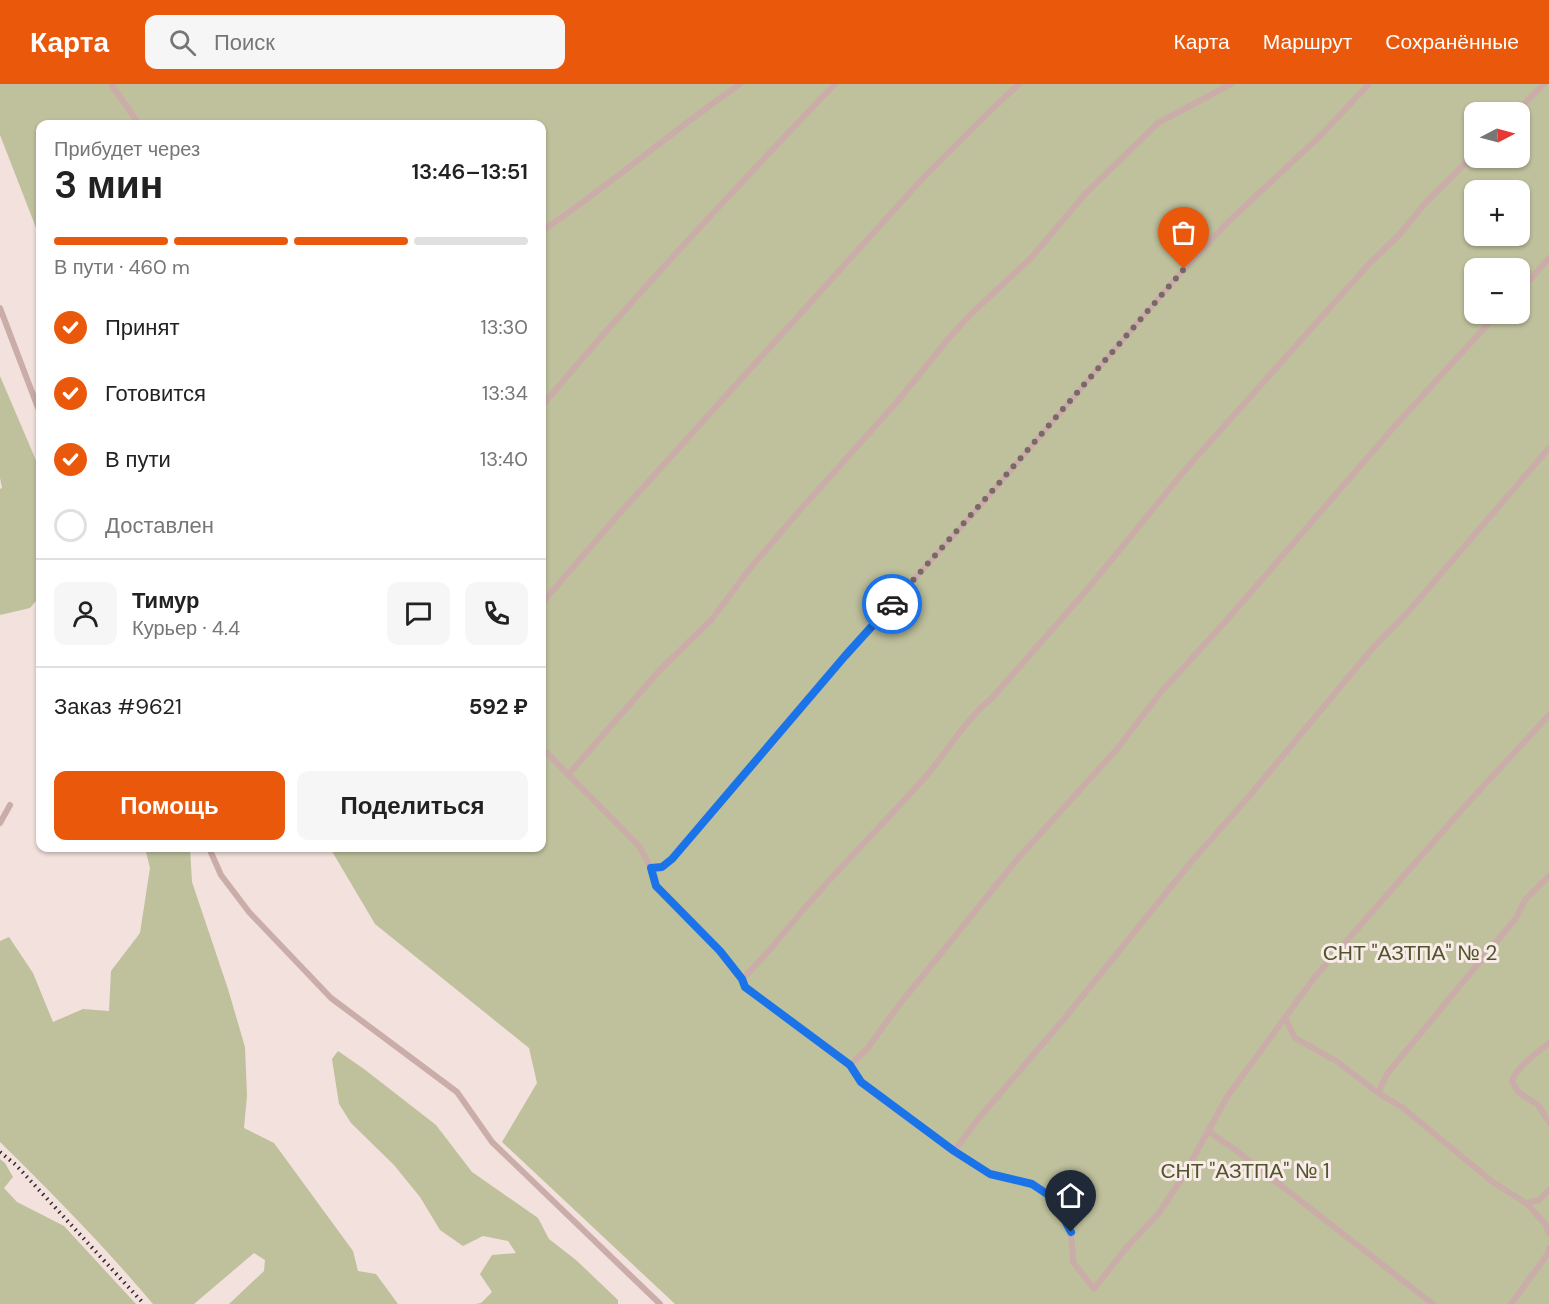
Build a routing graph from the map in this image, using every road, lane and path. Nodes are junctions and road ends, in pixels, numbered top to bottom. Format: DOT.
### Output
graph roads {
  1 [pos="111,84"];
  2 [pos="740,84"];
  3 [pos="835,84"];
  4 [pos="1019,84"];
  5 [pos="1231,84"];
  6 [pos="1369,84"];
  7 [pos="1544,84"];
  8 [pos="1526,102"];
  9 [pos="136,120"];
  10 [pos="1464,165"];
  11 [pos="546,228"];
  12 [pos="1549,258"];
  13 [pos="1530,280"];
  14 [pos="0,308"];
  15 [pos="1488,324"];
  16 [pos="546,401"];
  17 [pos="36,402"];
  18 [pos="1549,448"];
  19 [pos="546,598"];
  20 [pos="1549,715"];
  21 [pos="546,752"];
  22 [pos="568,775"];
  23 [pos="10,805"];
  24 [pos="0,823"];
  25 [pos="211,852"];
  26 [pos="651,868"];
  27 [pos="1549,876"];
  28 [pos="742,979"];
  29 [pos="1285,1018"];
  30 [pos="1549,1043"];
  31 [pos="850,1065"];
  32 [pos="1378,1093"];
  33 [pos="1549,1122"];
  34 [pos="1208,1131"];
  35 [pos="954,1151"];
  36 [pos="1549,1190"];
  37 [pos="1526,1203"];
  38 [pos="1549,1233"];
  39 [pos="1549,1248"];
  40 [pos="660,1304"];
  41 [pos="1432,1304"];
  42 [pos="1511,1304"];
  1 -- 9 [label="lane"];
  2 -- 11 [label="lane"];
  3 -- 16 [label="lane"];
  4 -- 19 [label="lane"];
  5 -- 22 [label="lane"];
  6 -- 26 [label="lane"];
  7 -- 8 [label="lane"];
  10 -- 28 [label="lane"];
  12 -- 13 [label="lane"];
  14 -- 17 [label="lane"];
  15 -- 31 [label="lane"];
  18 -- 35 [label="lane"];
  20 -- 29 [label="lane"];
  21 -- 22 [label="lane"];
  22 -- 26 [label="lane"];
  23 -- 24 [label="lane"];
  25 -- 40 [label="lane"];
  26 -- 28 [label="lane"];
  27 -- 32 [label="lane"];
  28 -- 31 [label="lane"];
  29 -- 32 [label="lane"];
  29 -- 34 [label="lane"];
  30 -- 33 [label="lane"];
  31 -- 35 [label="lane"];
  32 -- 37 [label="lane"];
  34 -- 35 [label="lane"];
  34 -- 41 [label="lane"];
  36 -- 37 [label="lane"];
  37 -- 38 [label="lane"];
  39 -- 42 [label="lane"];
}
